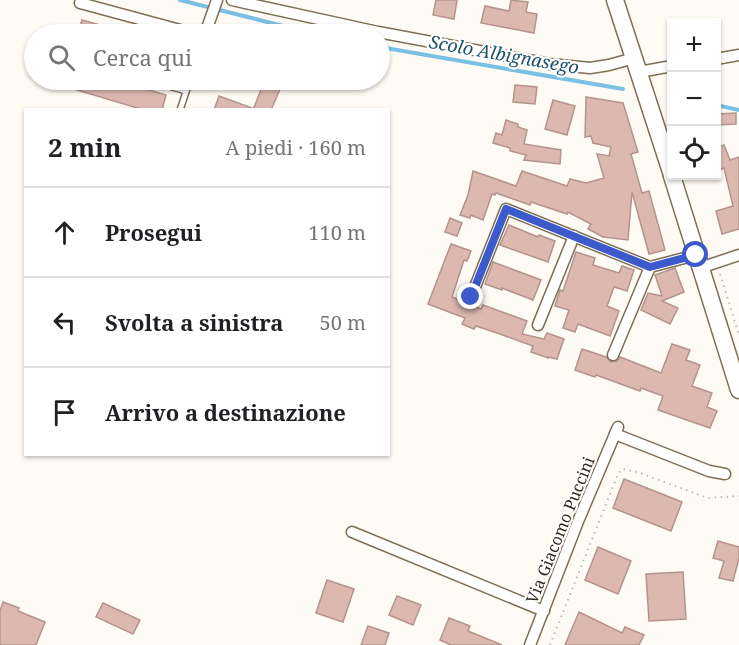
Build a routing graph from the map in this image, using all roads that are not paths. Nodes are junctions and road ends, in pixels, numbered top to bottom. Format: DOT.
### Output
graph roads {
  1 [pos="232,0"];
  2 [pos="615,0"];
  3 [pos="80,3"];
  4 [pos="215,6"];
  5 [pos="158,24"];
  6 [pos="209,24"];
  7 [pos="342,24"];
  8 [pos="390,34"];
  9 [pos="739,55"];
  10 [pos="721,58"];
  11 [pos="636,65"];
  12 [pos="667,66"];
  13 [pos="183,90"];
  14 [pos="186,91"];
  15 [pos="181,108"];
  16 [pos="667,160"];
  17 [pos="674,180"];
  18 [pos="574,236"];
  19 [pos="739,255"];
  20 [pos="698,261"];
  21 [pos="650,267"];
  22 [pos="471,297"];
  23 [pos="538,325"];
  24 [pos="613,355"];
  25 [pos="739,390"];
  26 [pos="725,474"];
  27 [pos="352,532"];
  28 [pos="544,611"];
  29 [pos="530,645"];
  1 -- 7 [label="street"];
  2 -- 11 [label="main road"];
  3 -- 5 [label="street"];
  4 -- 6 [label="street"];
  8 -- 11 [label="street"];
  9 -- 10 [label="street"];
  11 -- 12 [label="street"];
  11 -- 16 [label="main road"];
  13 -- 14 [label="lane"];
  14 -- 15 [label="lane"];
  17 -- 20 [label="main road"];
  18 -- 21 [label="street"];
  18 -- 22 [label="street"];
  18 -- 23 [label="street"];
  19 -- 20 [label="street"];
  20 -- 21 [label="street"];
  20 -- 25 [label="main road"];
  21 -- 24 [label="street"];
  26 -- 28 [label="street, Via Giacomo Puccini"];
  27 -- 28 [label="street"];
  28 -- 29 [label="street, Via Giacomo Puccini"];
}
